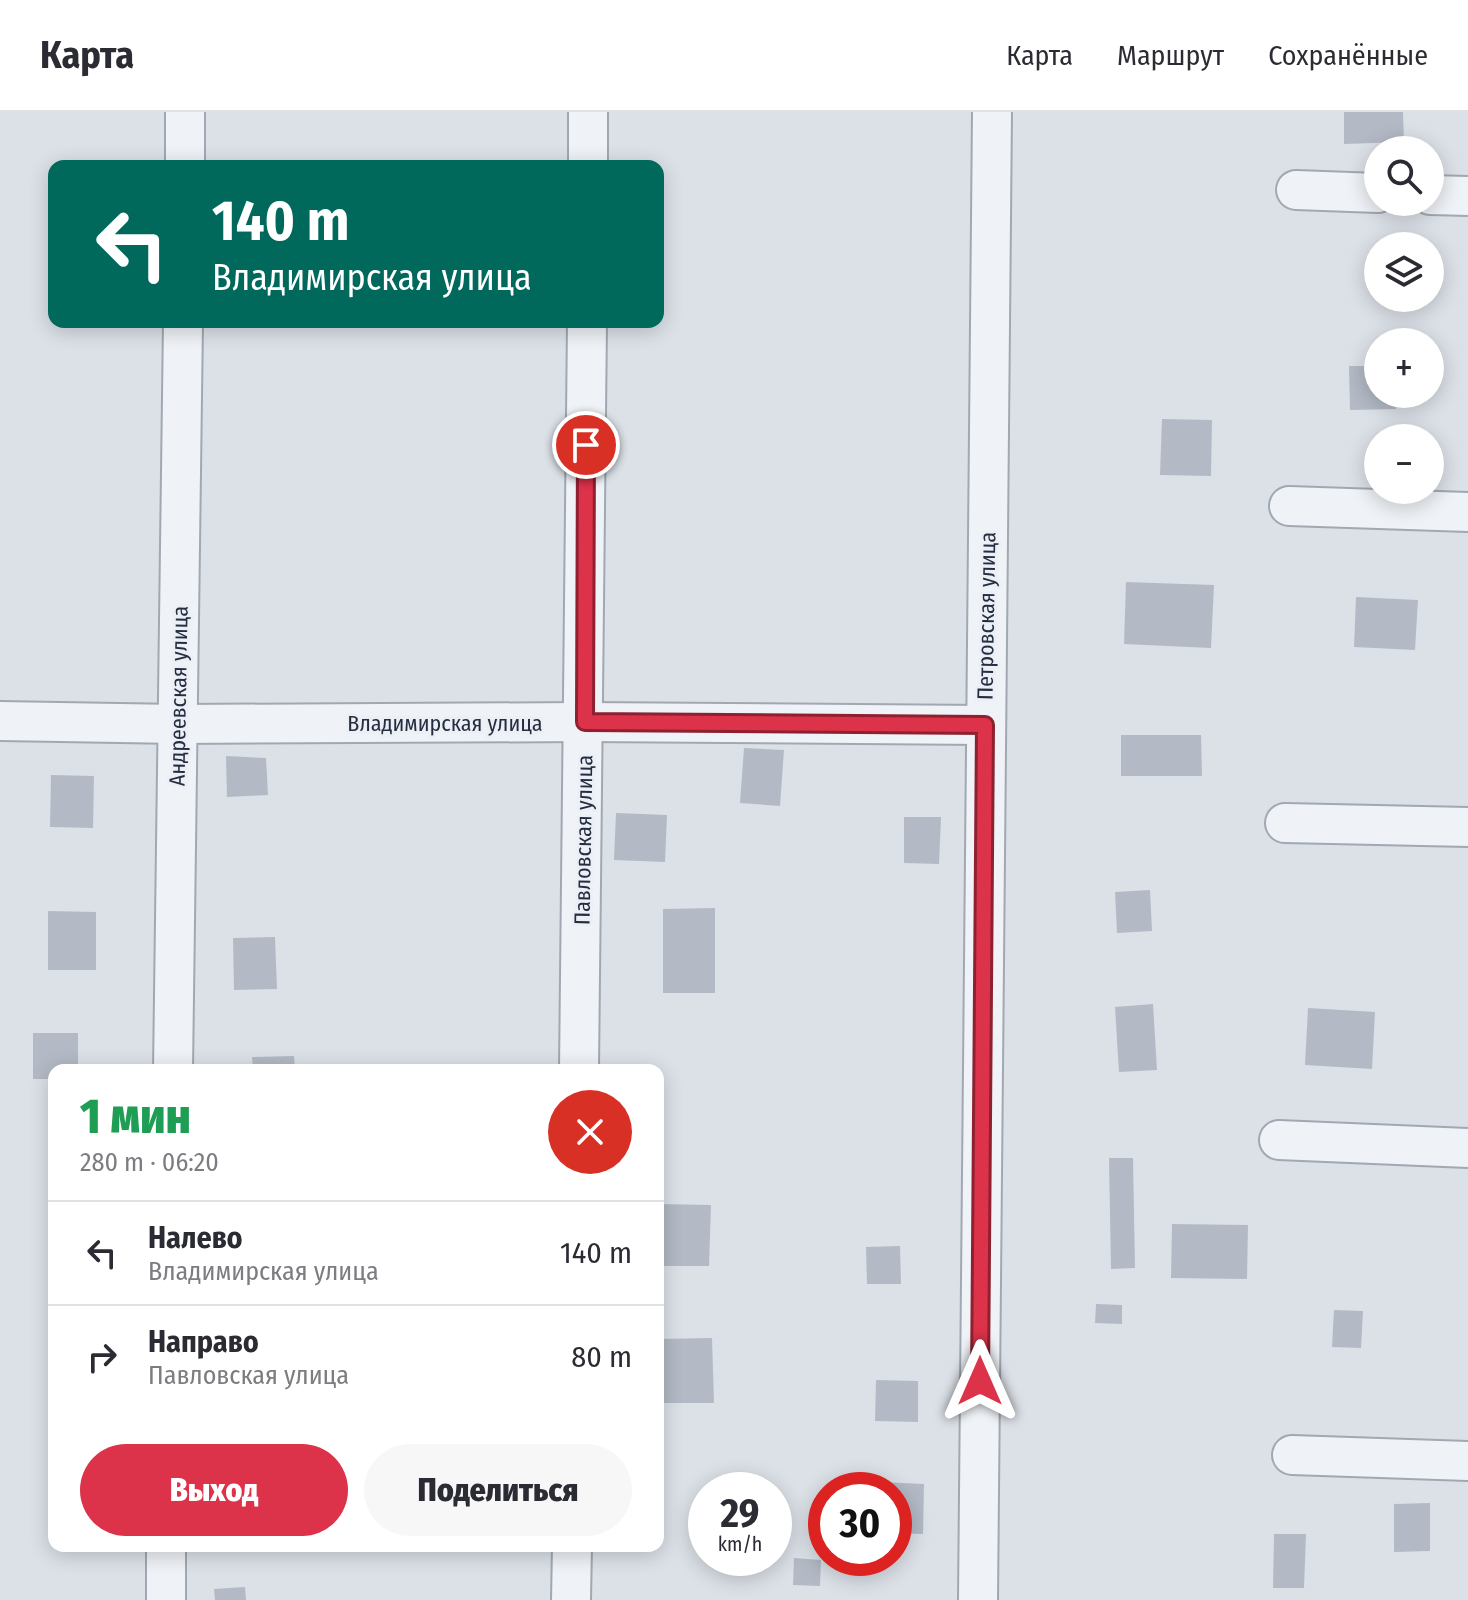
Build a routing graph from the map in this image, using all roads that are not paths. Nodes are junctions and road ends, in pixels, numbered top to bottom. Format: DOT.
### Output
graph roads {
  1 [pos="185,112"];
  2 [pos="588,112"];
  3 [pos="992,112"];
  4 [pos="185,160"];
  5 [pos="588,160"];
  6 [pos="1296,190"];
  7 [pos="1364,192"];
  8 [pos="1444,195"];
  9 [pos="1468,196"];
  10 [pos="183,328"];
  11 [pos="587,328"];
  12 [pos="1289,506"];
  13 [pos="1468,512"];
  14 [pos="0,721"];
  15 [pos="585,722"];
  16 [pos="178,724"];
  17 [pos="985,725"];
  18 [pos="1285,823"];
  19 [pos="1468,827"];
  20 [pos="173,1064"];
  21 [pos="579,1064"];
  22 [pos="1279,1140"];
  23 [pos="1468,1148"];
  24 [pos="1292,1455"];
  25 [pos="1468,1461"];
  26 [pos="166,1552"];
  27 [pos="572,1552"];
  28 [pos="166,1600"];
  29 [pos="571,1600"];
  30 [pos="978,1600"];
  1 -- 4 [label="street"];
  2 -- 5 [label="street"];
  3 -- 17 [label="street, Петровская улица"];
  6 -- 7 [label="street"];
  8 -- 9 [label="street"];
  10 -- 16 [label="street, Андреевская улица"];
  11 -- 15 [label="street, Павловская улица"];
  12 -- 13 [label="street"];
  14 -- 16 [label="street, Владимирская улица"];
  15 -- 16 [label="street, Владимирская улица"];
  15 -- 17 [label="street, Владимирская улица"];
  15 -- 21 [label="street, Павловская улица"];
  16 -- 20 [label="street, Андреевская улица"];
  17 -- 30 [label="street, Петровская улица"];
  18 -- 19 [label="street"];
  22 -- 23 [label="street"];
  24 -- 25 [label="street"];
  26 -- 28 [label="street"];
  27 -- 29 [label="street"];
}
